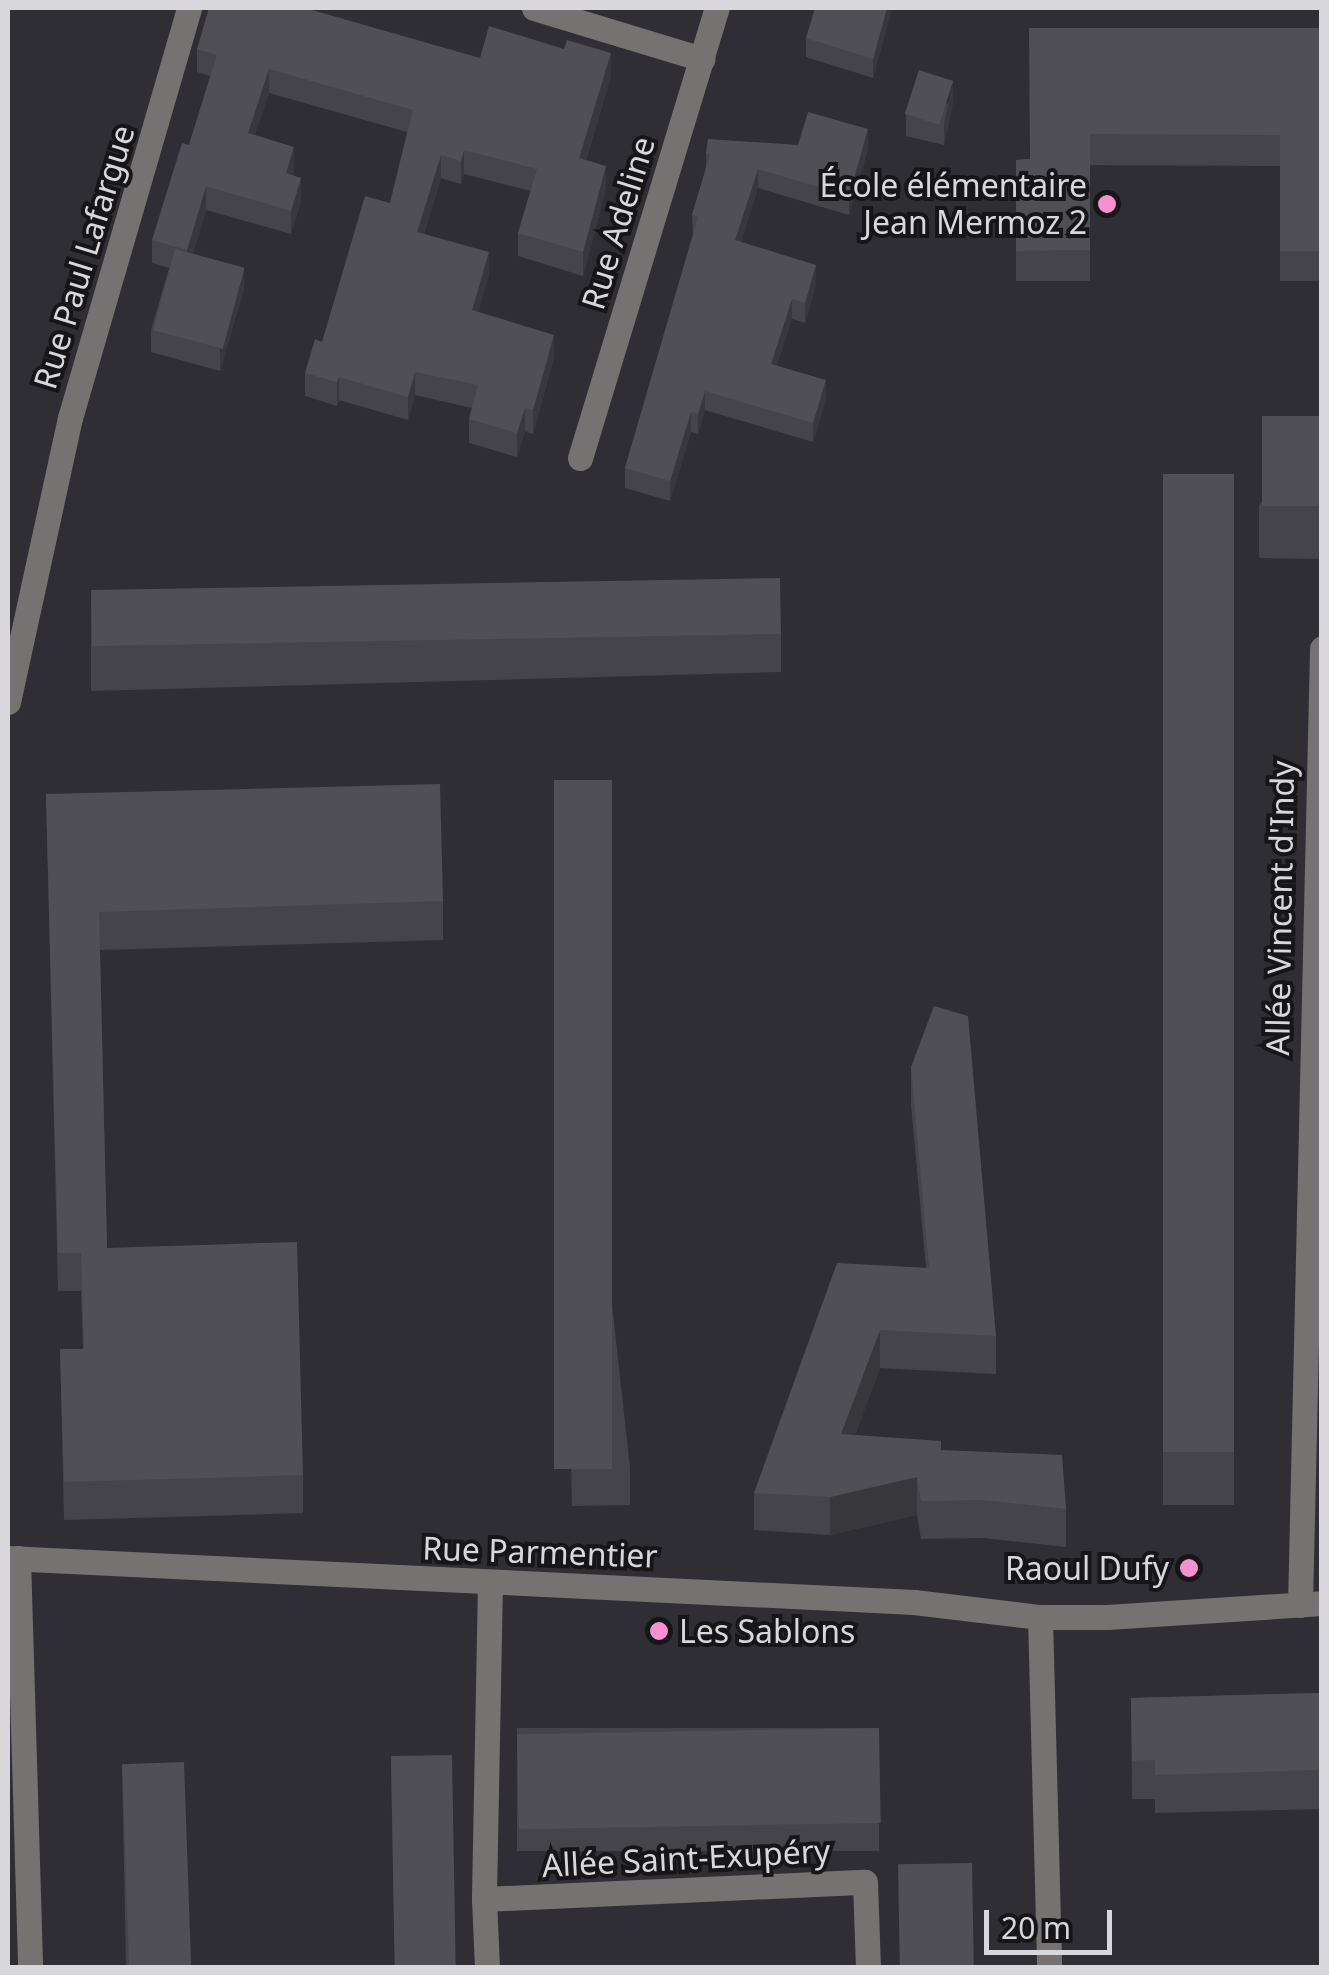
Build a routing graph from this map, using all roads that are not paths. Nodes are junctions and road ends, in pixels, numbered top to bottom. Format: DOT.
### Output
graph roads {
  1 [pos="189,8"];
  2 [pos="534,8"];
  3 [pos="717,8"];
  4 [pos="702,59"];
  5 [pos="580,458"];
  6 [pos="1322,648"];
  7 [pos="8,702"];
  8 [pos="1314,1172"];
  9 [pos="13,1558"];
  10 [pos="490,1583"];
  11 [pos="1310,1604"];
  12 [pos="1040,1617"];
  13 [pos="484,1900"];
  14 [pos="30,1968"];
  15 [pos="487,1968"];
  16 [pos="868,1968"];
  17 [pos="1049,1968"];
  1 -- 7 [label="street, Rue Paul Lafargue"];
  2 -- 4 [label="street"];
  3 -- 4 [label="street, Rue Adeline"];
  4 -- 5 [label="street, Rue Adeline"];
  6 -- 8 [label="street, Allée Vincent d'Indy"];
  8 -- 11 [label="street, Allée Vincent d'Indy"];
  9 -- 10 [label="street, Rue Parmentier"];
  9 -- 14 [label="street"];
  10 -- 12 [label="street, Rue Parmentier"];
  10 -- 13 [label="street"];
  11 -- 12 [label="street, Rue Parmentier"];
  12 -- 17 [label="street"];
  13 -- 15 [label="street"];
  13 -- 16 [label="street, Allée Saint-Exupéry"];
}
